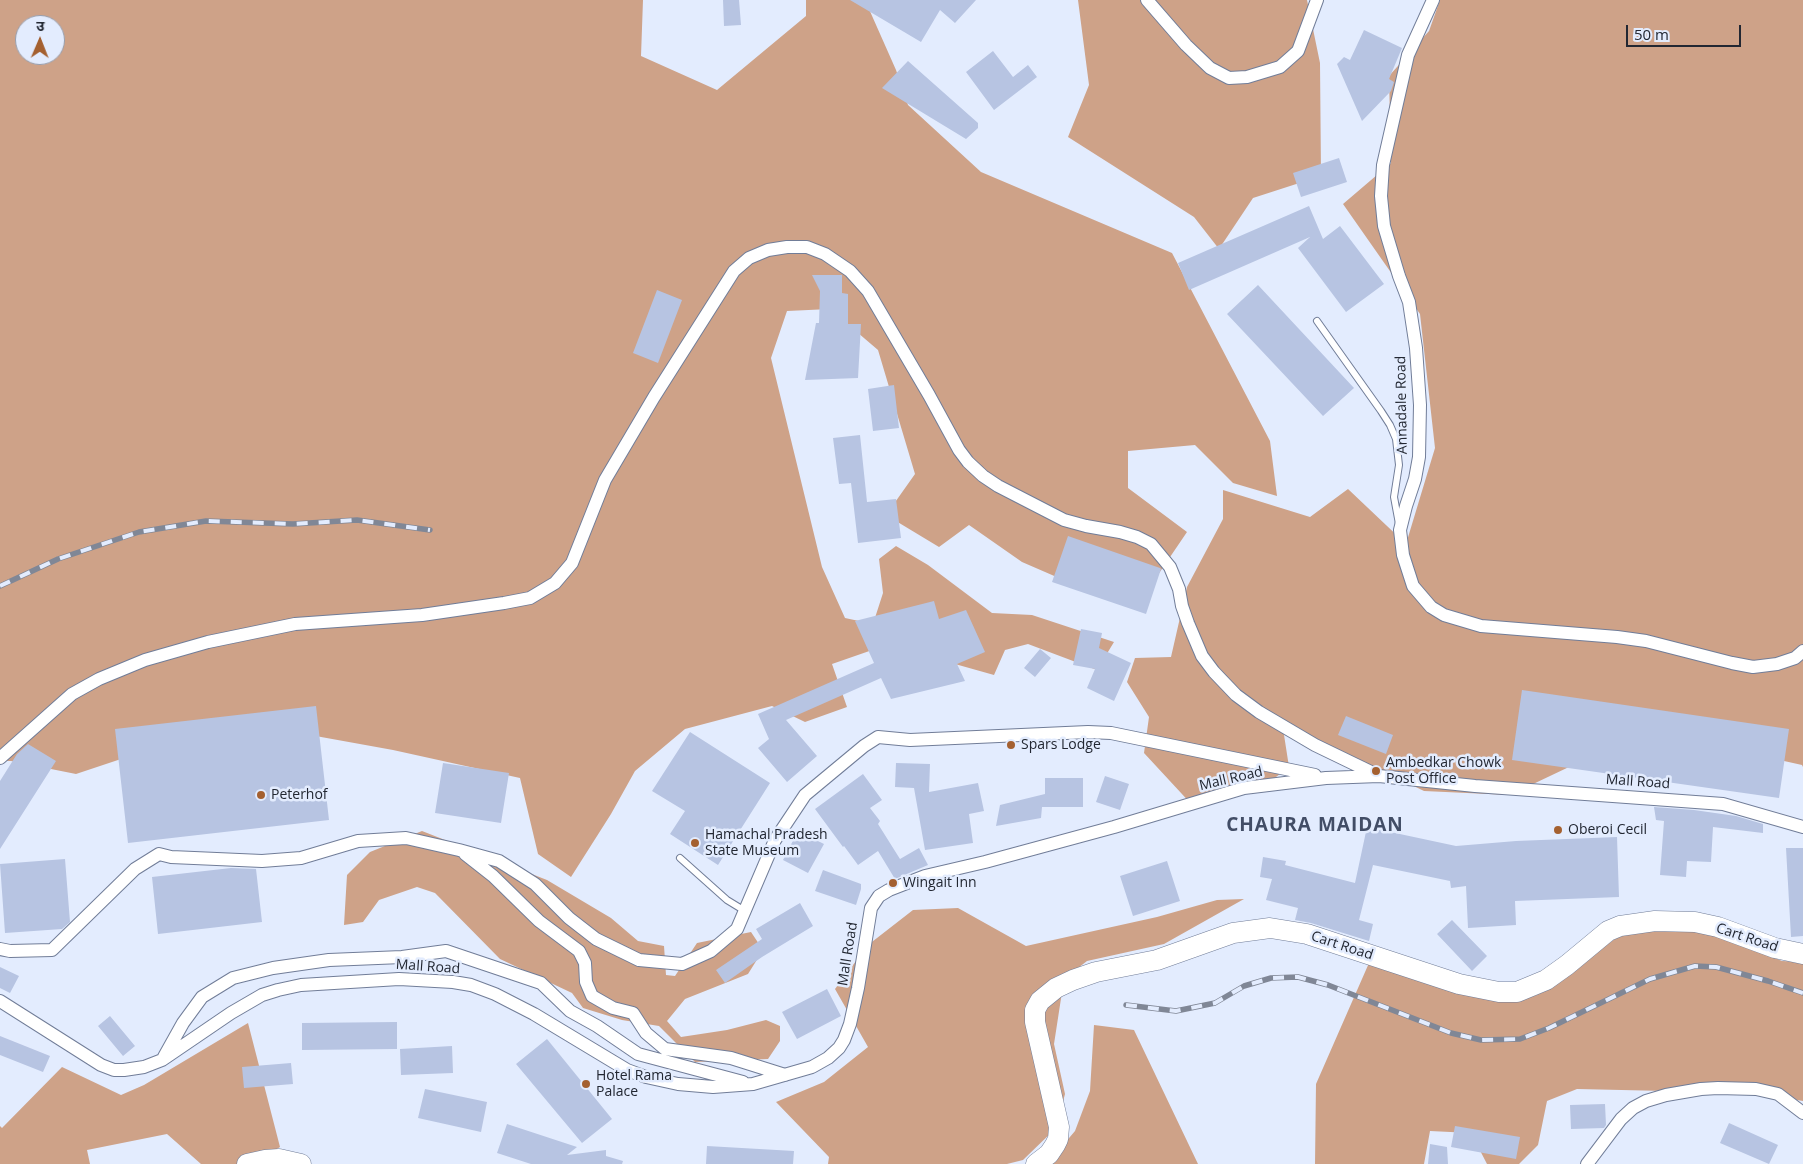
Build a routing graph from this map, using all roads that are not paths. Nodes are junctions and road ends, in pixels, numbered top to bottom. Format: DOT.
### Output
graph roads {
  1 [pos="1147,0"];
  2 [pos="1317,0"];
  3 [pos="1433,0"];
  4 [pos="1317,321"];
  5 [pos="1400,530"];
  6 [pos="1803,651"];
  7 [pos="0,758"];
  8 [pos="1379,776"];
  9 [pos="1326,778"];
  10 [pos="1803,827"];
  11 [pos="459,850"];
  12 [pos="680,858"];
  13 [pos="745,911"];
  14 [pos="0,949"];
  15 [pos="1803,954"];
  16 [pos="0,1001"];
  17 [pos="162,1060"];
  18 [pos="785,1075"];
  19 [pos="753,1084"];
  20 [pos="1803,1112"];
  21 [pos="247,1164"];
  22 [pos="301,1164"];
  23 [pos="1036,1164"];
  24 [pos="1587,1164"];
  1 -- 2 [label="street"];
  3 -- 5 [label="street, Annadale Road"];
  4 -- 5 [label="lane"];
  5 -- 6 [label="street, Annadale Road"];
  7 -- 8 [label="street"];
  8 -- 9 [label="street, Mall Road"];
  8 -- 10 [label="street, Mall Road"];
  9 -- 13 [label="street"];
  9 -- 18 [label="street, Mall Road"];
  11 -- 13 [label="street"];
  11 -- 14 [label="street"];
  11 -- 18 [label="street"];
  12 -- 13 [label="lane"];
  15 -- 23 [label="main road, Cart Road"];
  16 -- 17 [label="street, Mall Road"];
  17 -- 19 [label="street, Mall Road"];
  17 -- 19 [label="street"];
  18 -- 19 [label="street, Mall Road"];
  20 -- 24 [label="street"];
  21 -- 22 [label="main road"];
}
